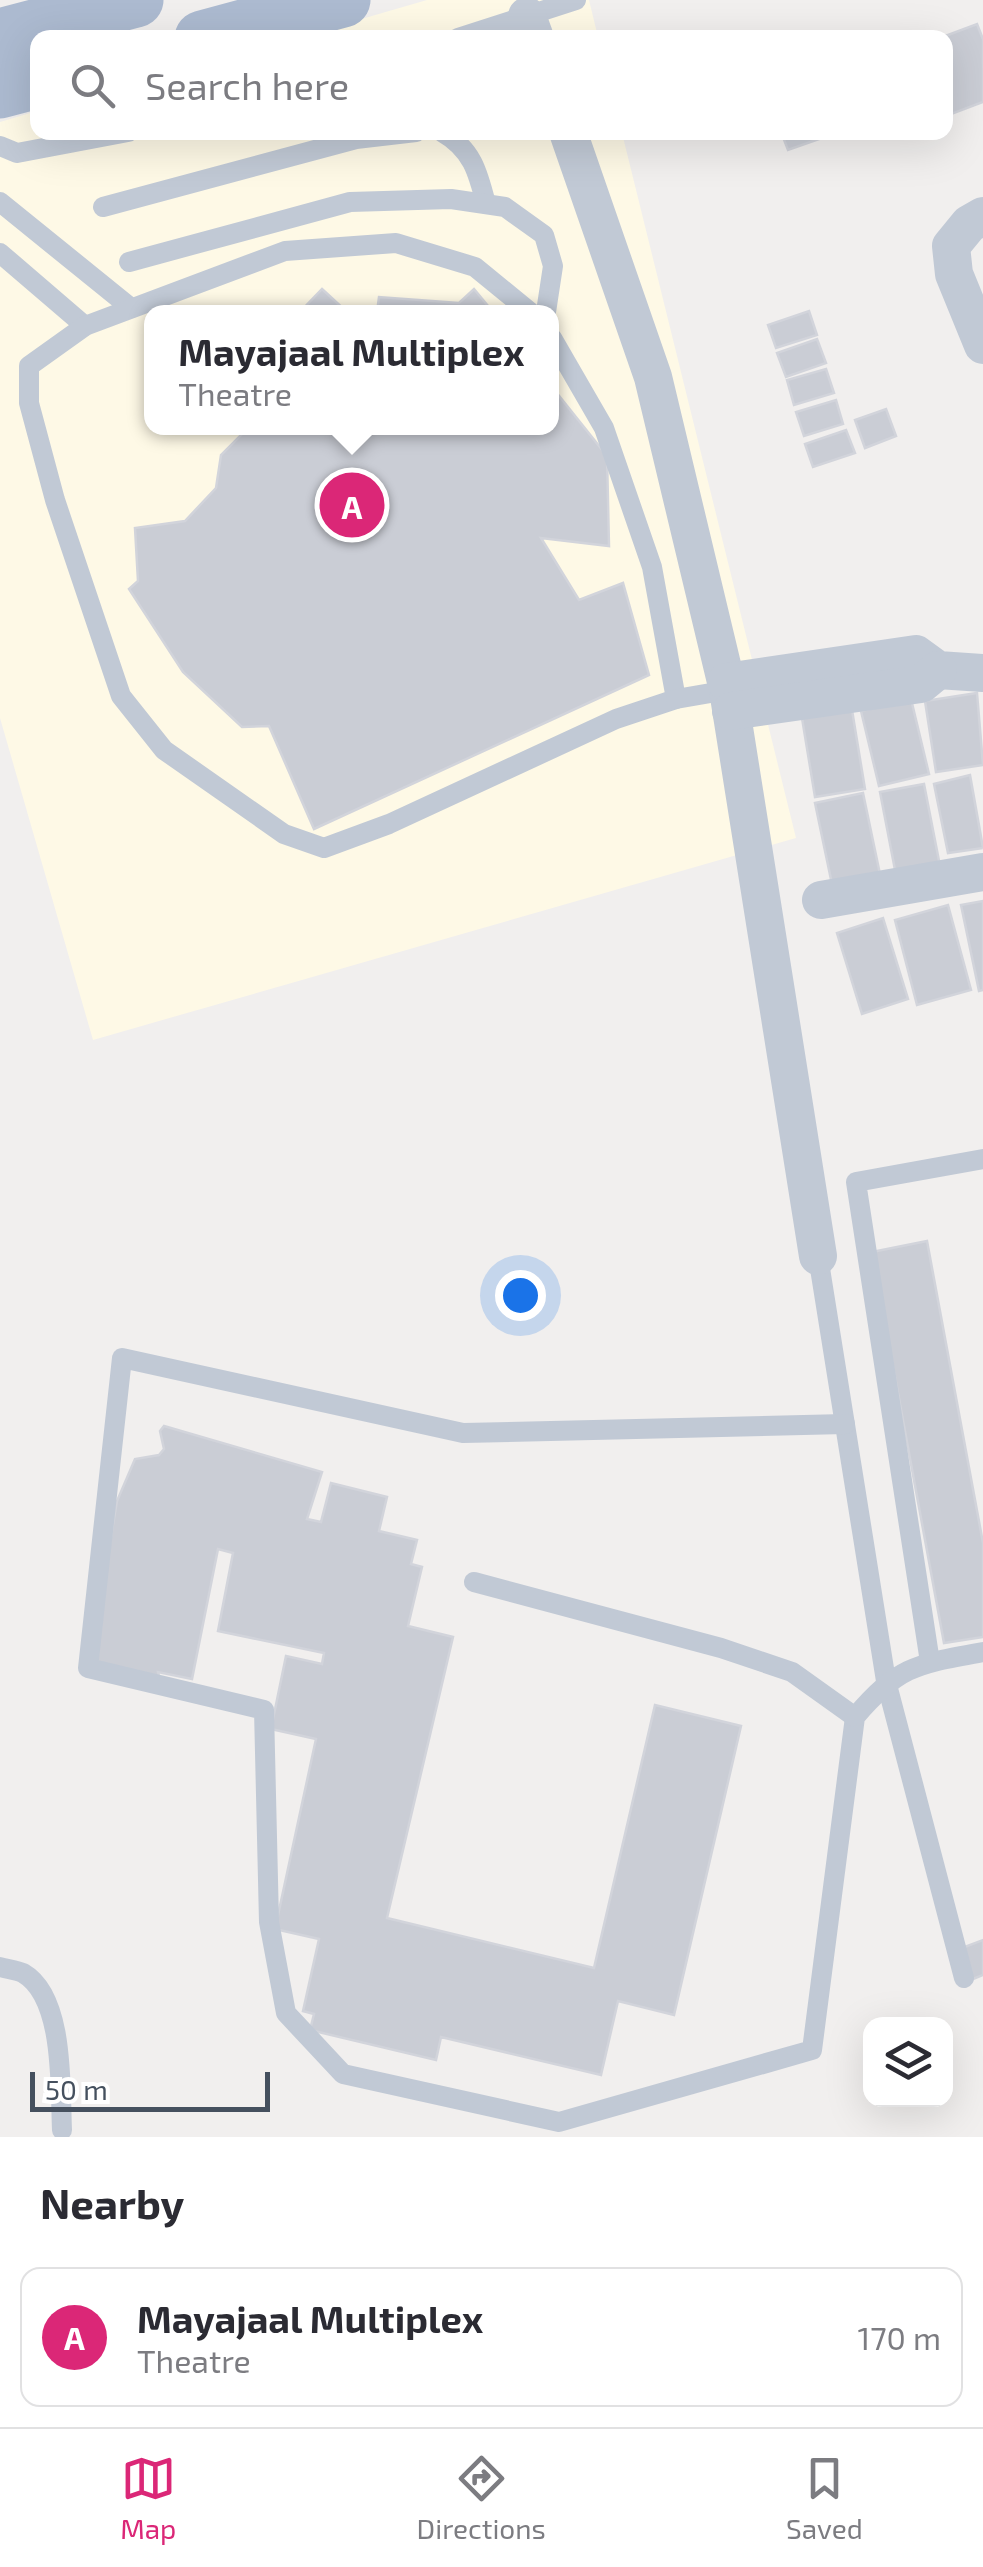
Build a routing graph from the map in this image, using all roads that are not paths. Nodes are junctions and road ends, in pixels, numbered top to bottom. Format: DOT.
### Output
graph roads {
  1 [pos="136,0"];
  2 [pos="344,0"];
  3 [pos="576,0"];
  4 [pos="531,26"];
  5 [pos="232,30"];
  6 [pos="0,36"];
  7 [pos="30,83"];
  8 [pos="0,91"];
  9 [pos="88,140"];
  10 [pos="352,140"];
  11 [pos="456,140"];
  12 [pos="571,140"];
  13 [pos="0,146"];
  14 [pos="0,202"];
  15 [pos="486,204"];
  16 [pos="103,207"];
  17 [pos="983,216"];
  18 [pos="0,253"];
  19 [pos="129,262"];
  20 [pos="521,305"];
  21 [pos="547,305"];
  22 [pos="132,308"];
  23 [pos="85,326"];
  24 [pos="983,345"];
  25 [pos="559,350"];
  26 [pos="983,673"];
  27 [pos="728,694"];
  28 [pos="676,699"];
  29 [pos="983,872"];
  30 [pos="820,900"];
  31 [pos="983,1159"];
  32 [pos="818,1256"];
  33 [pos="845,1424"];
  34 [pos="474,1582"];
  35 [pos="983,1652"];
  36 [pos="930,1662"];
  37 [pos="886,1681"];
  38 [pos="855,1718"];
  39 [pos="0,1967"];
  40 [pos="964,1978"];
  41 [pos="62,2130"];
  1 -- 6 [label="main road"];
  2 -- 5 [label="main road"];
  3 -- 4 [label="lane"];
  7 -- 8 [label="main road"];
  9 -- 13 [label="lane"];
  10 -- 16 [label="lane"];
  11 -- 15 [label="lane"];
  12 -- 27 [label="street"];
  14 -- 22 [label="lane"];
  15 -- 19 [label="lane"];
  15 -- 21 [label="lane"];
  17 -- 24 [label="street"];
  18 -- 23 [label="lane"];
  20 -- 22 [label="lane"];
  22 -- 23 [label="lane"];
  23 -- 28 [label="lane"];
  25 -- 28 [label="lane"];
  26 -- 27 [label="street"];
  27 -- 28 [label="lane"];
  27 -- 32 [label="street"];
  29 -- 30 [label="street"];
  31 -- 36 [label="lane"];
  32 -- 33 [label="lane"];
  33 -- 37 [label="lane"];
  33 -- 38 [label="lane"];
  34 -- 38 [label="lane"];
  35 -- 36 [label="lane"];
  36 -- 37 [label="lane"];
  37 -- 38 [label="lane"];
  37 -- 40 [label="lane"];
  39 -- 41 [label="lane"];
}
